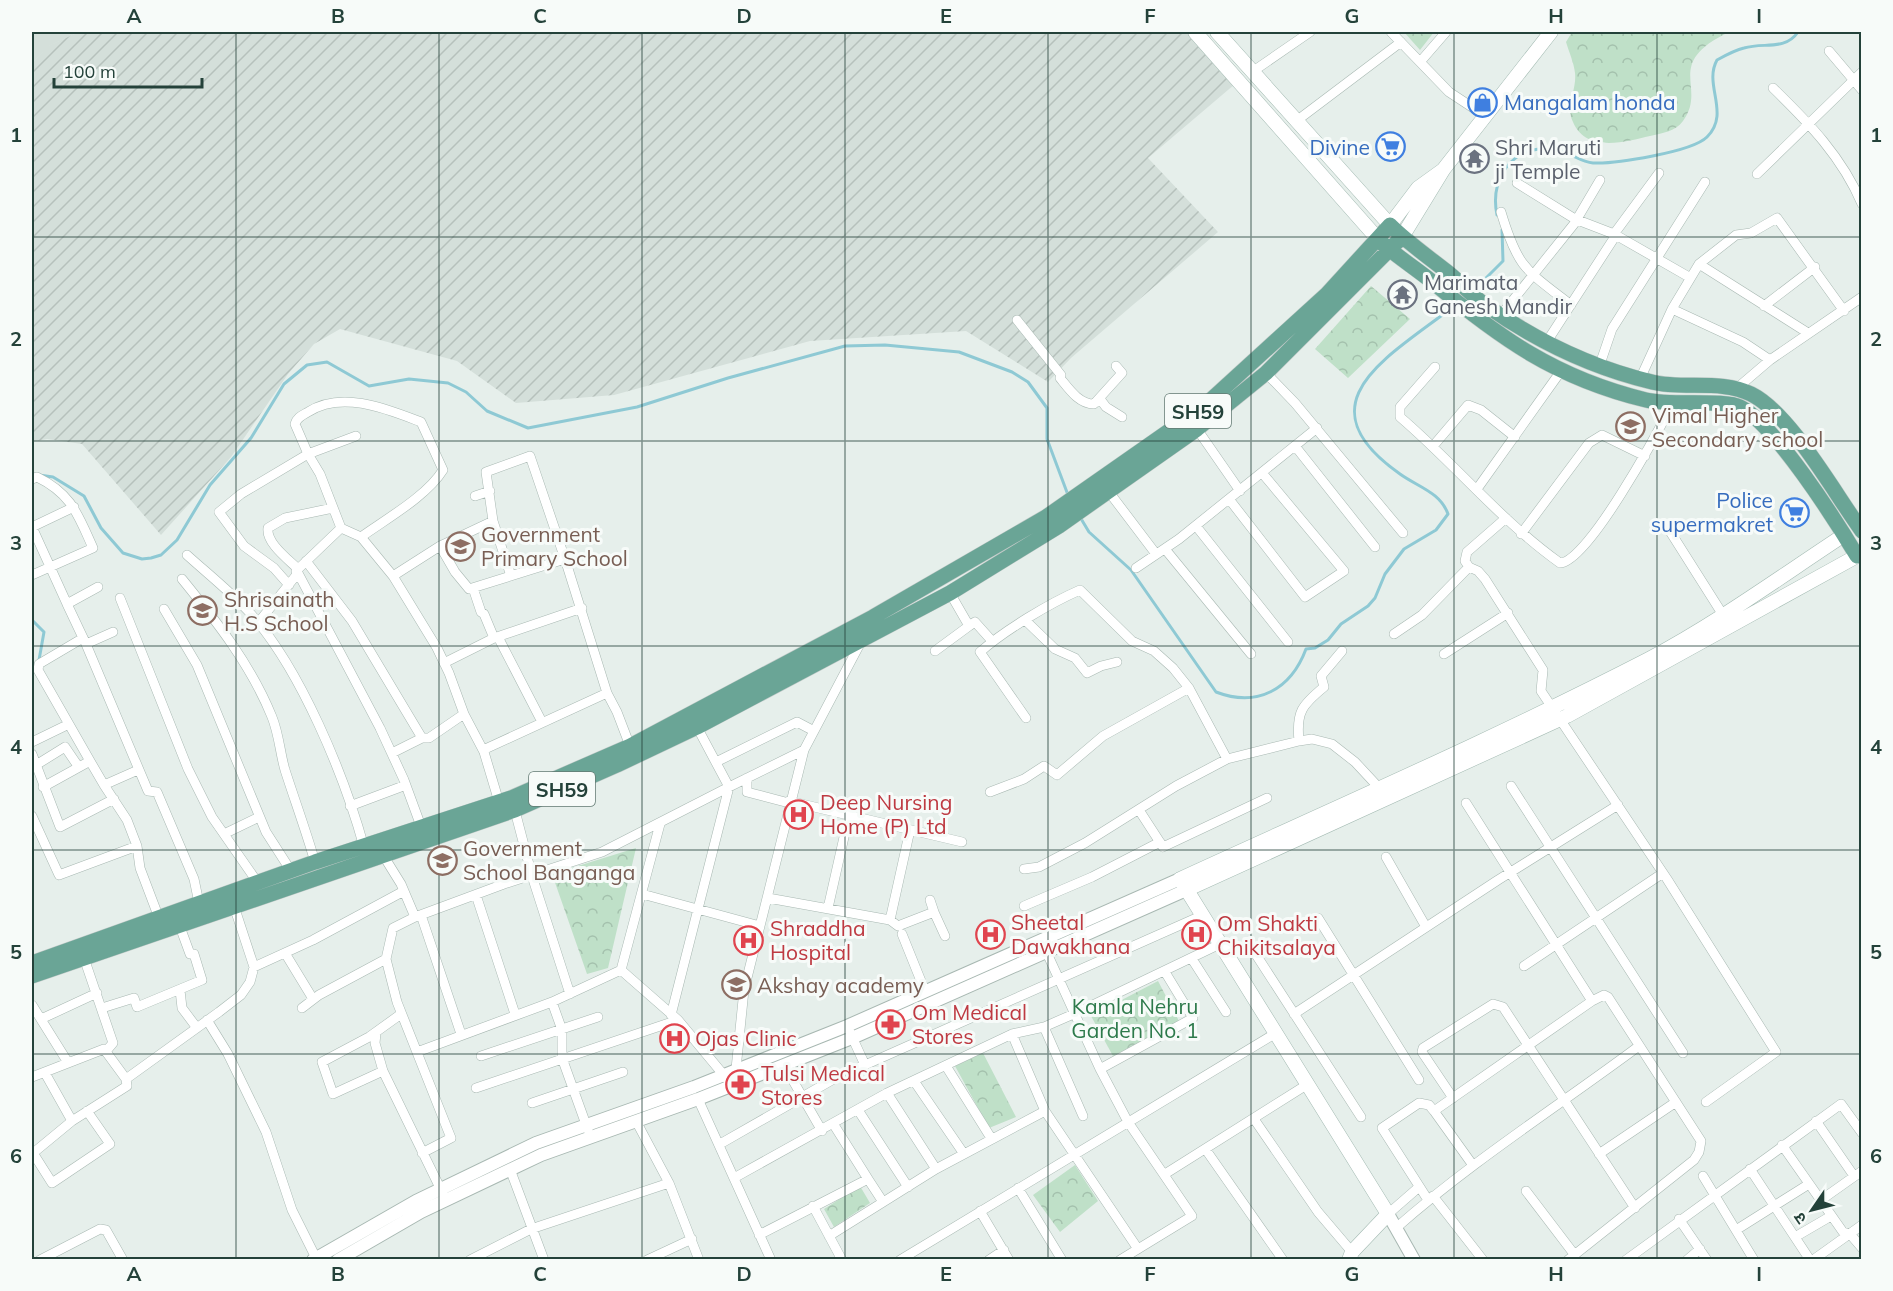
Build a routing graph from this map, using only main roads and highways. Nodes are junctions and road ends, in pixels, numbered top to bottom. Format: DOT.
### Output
graph roads {
  1 [pos="1195,32"];
  2 [pos="1217,32"];
  3 [pos="1551,32"];
  4 [pos="1443,170"];
  5 [pos="1390,225"];
  6 [pos="1402,237"];
  7 [pos="1377,238"];
  8 [pos="1390,250"];
  9 [pos="1084,500"];
  10 [pos="1860,527"];
  11 [pos="1845,535"];
  12 [pos="1859,554"];
  13 [pos="1383,794"];
  14 [pos="508,803"];
  15 [pos="232,898"];
  16 [pos="32,963"];
  17 [pos="32,976"];
  18 [pos="1351,1256"];
  1 -- 7 [label="main road"];
  2 -- 5 [label="main road"];
  3 -- 4 [label="main road"];
  4 -- 5 [label="main road"];
  4 -- 6 [label="main road"];
  5 -- 6 [label="main road"];
  5 -- 7 [label="main road, SH59"];
  6 -- 8 [label="main road, SH59"];
  6 -- 10 [label="main road"];
  7 -- 8 [label="main road"];
  7 -- 9 [label="main road, SH59"];
  8 -- 9 [label="main road, SH59"];
  8 -- 11 [label="main road"];
  9 -- 14 [label="main road, SH59"];
  9 -- 14 [label="main road, SH59"];
  10 -- 11 [label="main road"];
  11 -- 12 [label="main road"];
  11 -- 13 [label="main road"];
  12 -- 13 [label="main road"];
  13 -- 18 [label="main road"];
  14 -- 15 [label="main road, SH59"];
  14 -- 15 [label="main road, SH59"];
  15 -- 16 [label="main road, SH59"];
  15 -- 17 [label="main road, SH59"];
}
